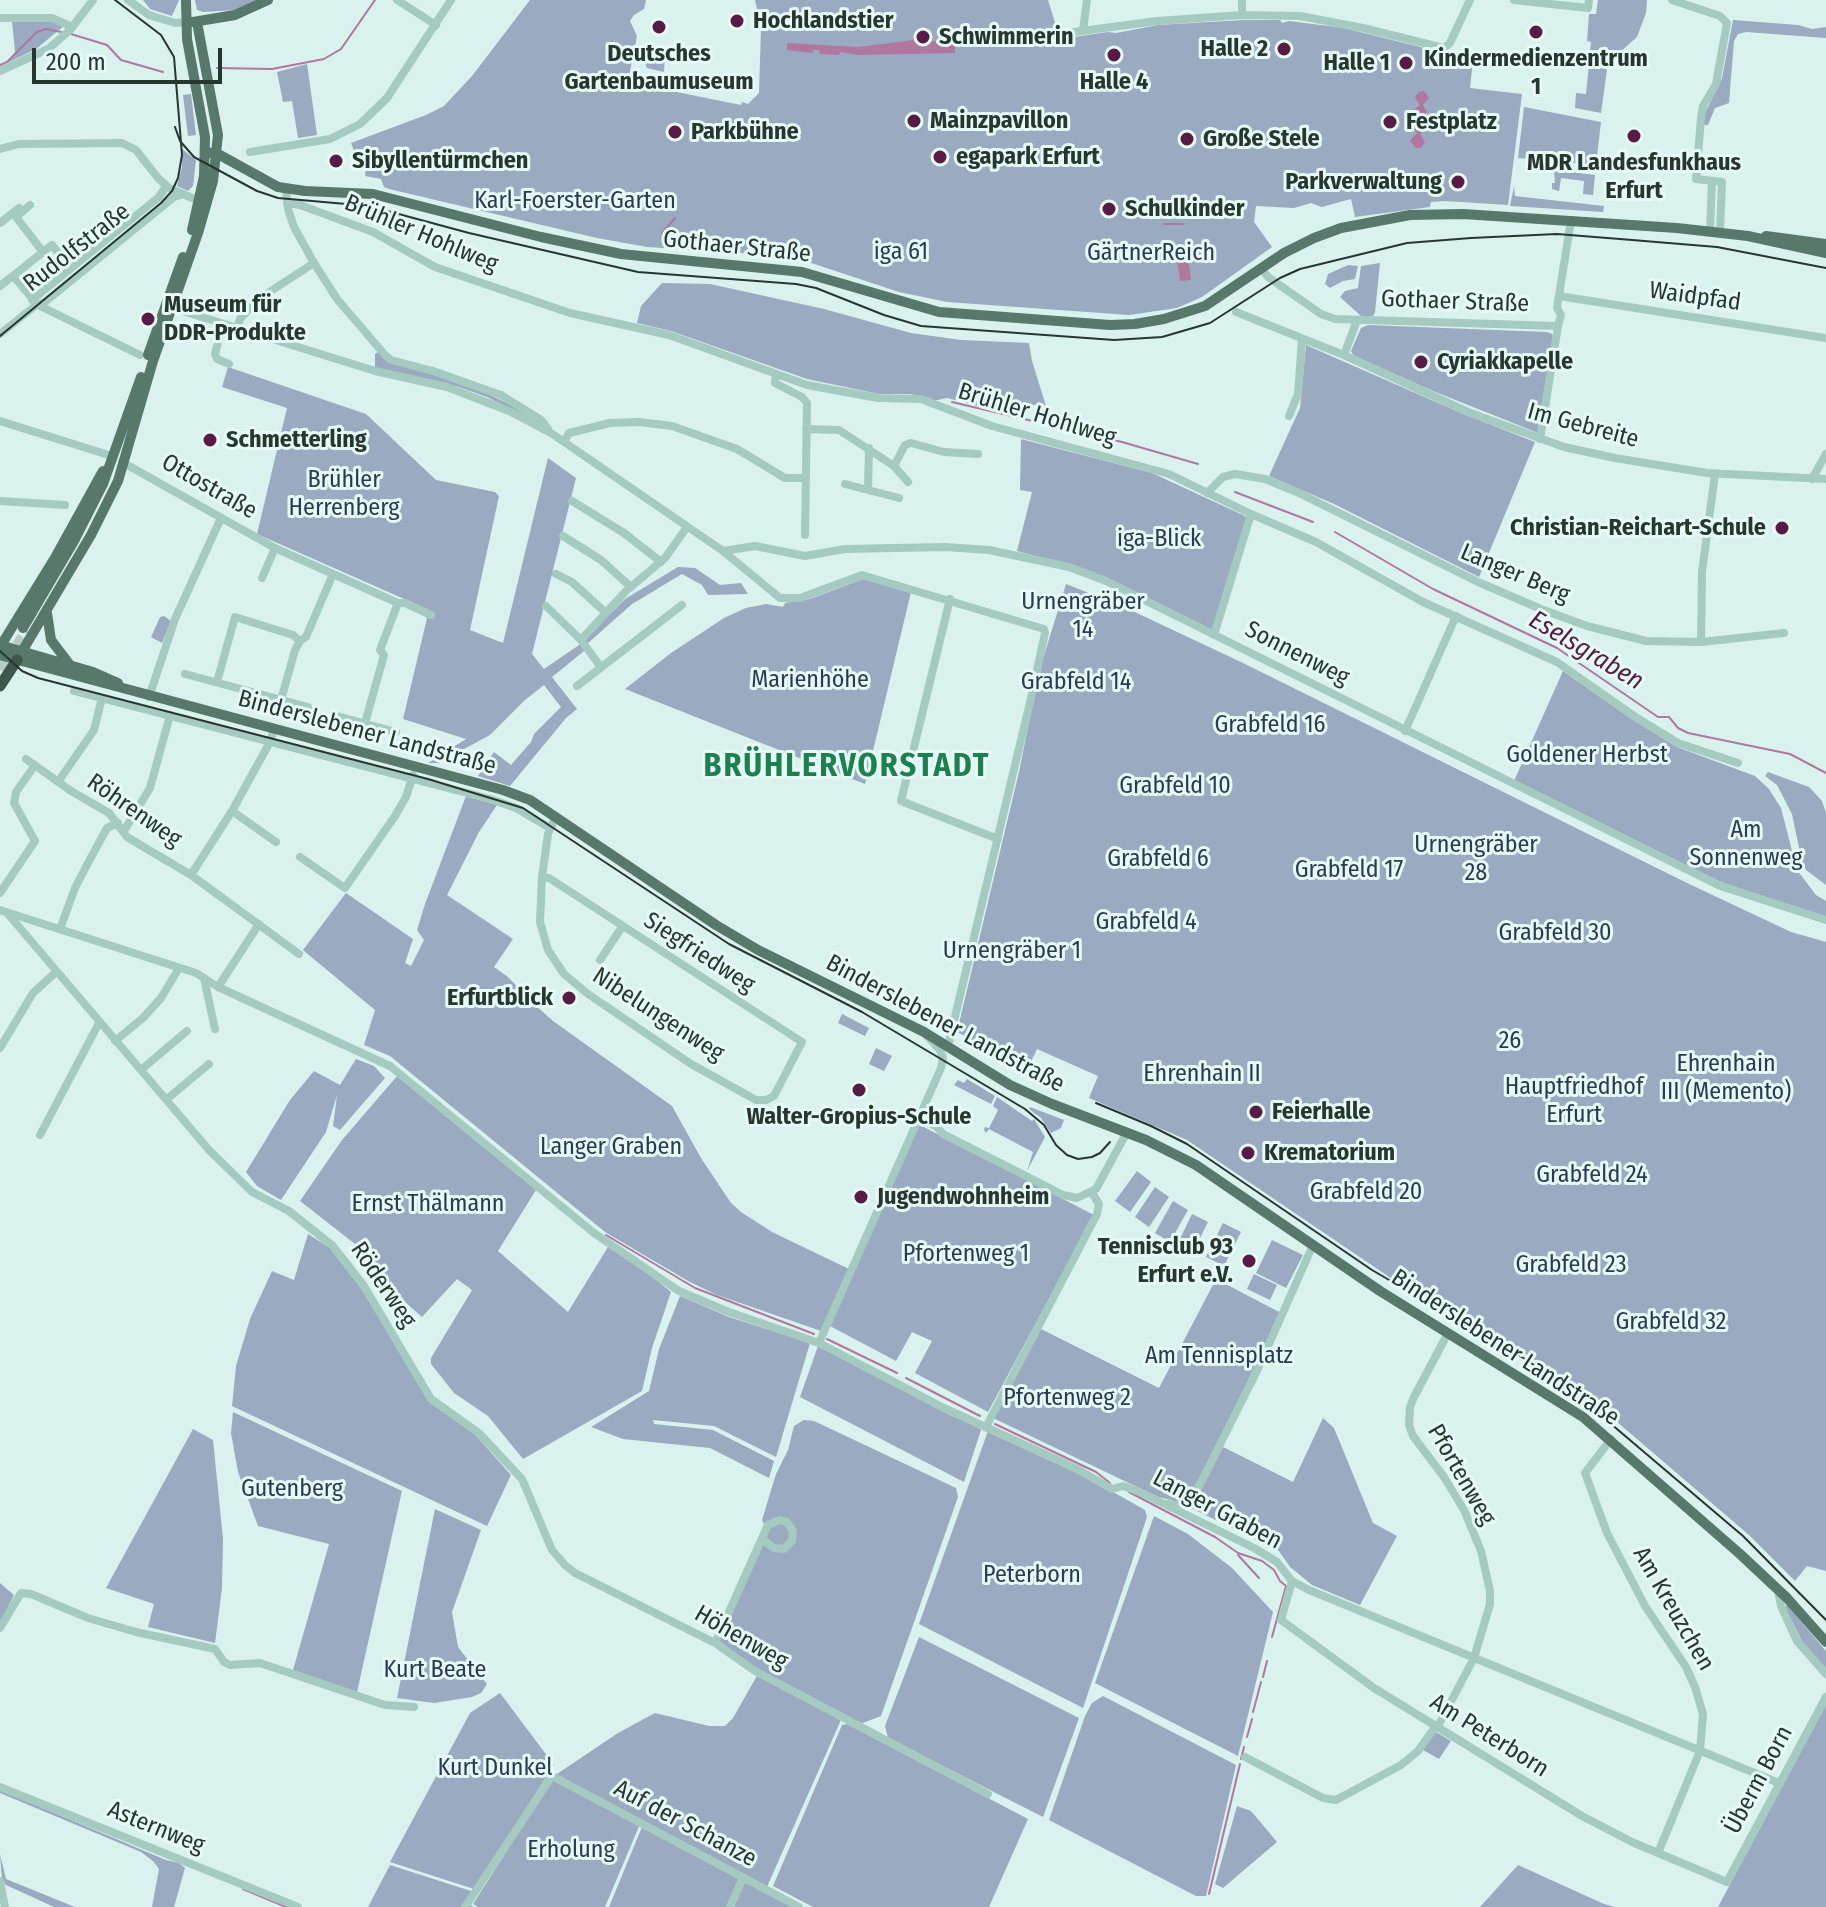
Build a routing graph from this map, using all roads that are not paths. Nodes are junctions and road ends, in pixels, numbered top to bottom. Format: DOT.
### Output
graph roads {
  1 [pos="93,0"];
  2 [pos="128,0"];
  3 [pos="397,0"];
  4 [pos="451,0"];
  5 [pos="1087,0"];
  6 [pos="1242,0"];
  7 [pos="1470,0"];
  8 [pos="1518,0"];
  9 [pos="1589,0"];
  10 [pos="1672,0"];
  11 [pos="1535,1"];
  12 [pos="263,2"];
  13 [pos="1552,2"];
  14 [pos="1568,3"];
  15 [pos="186,4"];
  16 [pos="1242,15"];
  17 [pos="0,18"];
  18 [pos="192,22"];
  19 [pos="436,25"];
  20 [pos="1083,30"];
  21 [pos="69,31"];
  22 [pos="1059,34"];
  23 [pos="0,71"];
  24 [pos="0,149"];
  25 [pos="205,152"];
  26 [pos="250,152"];
  27 [pos="218,154"];
  28 [pos="240,168"];
  29 [pos="214,178"];
  30 [pos="286,189"];
  31 [pos="164,190"];
  32 [pos="180,195"];
  33 [pos="199,201"];
  34 [pos="287,203"];
  35 [pos="30,205"];
  36 [pos="16,212"];
  37 [pos="1571,220"];
  38 [pos="0,223"];
  39 [pos="1715,232"];
  40 [pos="1748,236"];
  41 [pos="1826,244"];
  42 [pos="43,252"];
  43 [pos="1826,253"];
  44 [pos="314,263"];
  45 [pos="67,264"];
  46 [pos="1261,268"];
  47 [pos="13,276"];
  48 [pos="0,286"];
  49 [pos="1559,296"];
  50 [pos="35,303"];
  51 [pos="173,308"];
  52 [pos="1236,312"];
  53 [pos="1357,320"];
  54 [pos="223,324"];
  55 [pos="1558,326"];
  56 [pos="237,328"];
  57 [pos="0,334"];
  58 [pos="1826,338"];
  59 [pos="1302,339"];
  60 [pos="140,355"];
  61 [pos="1344,355"];
  62 [pos="229,364"];
  63 [pos="776,375"];
  64 [pos="1289,416"];
  65 [pos="0,421"];
  66 [pos="806,429"];
  67 [pos="551,433"];
  68 [pos="1540,439"];
  69 [pos="564,442"];
  70 [pos="869,448"];
  71 [pos="978,454"];
  72 [pos="1826,454"];
  73 [pos="117,459"];
  74 [pos="894,466"];
  75 [pos="1715,474"];
  76 [pos="805,478"];
  77 [pos="1812,479"];
  78 [pos="1826,479"];
  79 [pos="908,482"];
  80 [pos="845,484"];
  81 [pos="868,490"];
  82 [pos="1207,493"];
  83 [pos="899,498"];
  84 [pos="0,501"];
  85 [pos="572,501"];
  86 [pos="65,505"];
  87 [pos="1251,514"];
  88 [pos="221,518"];
  89 [pos="687,527"];
  90 [pos="805,535"];
  91 [pos="563,536"];
  92 [pos="275,548"];
  93 [pos="723,551"];
  94 [pos="661,562"];
  95 [pos="333,574"];
  96 [pos="556,574"];
  97 [pos="262,578"];
  98 [pos="631,587"];
  99 [pos="950,599"];
  100 [pos="398,603"];
  101 [pos="682,605"];
  102 [pos="546,606"];
  103 [pos="47,612"];
  104 [pos="606,613"];
  105 [pos="431,615"];
  106 [pos="1456,616"];
  107 [pos="25,629"];
  108 [pos="1784,633"];
  109 [pos="1214,635"];
  110 [pos="581,640"];
  111 [pos="300,641"];
  112 [pos="1701,642"];
  113 [pos="0,646"];
  114 [pos="0,655"];
  115 [pos="19,656"];
  116 [pos="600,666"];
  117 [pos="72,667"];
  118 [pos="185,674"];
  119 [pos="217,682"];
  120 [pos="0,686"];
  121 [pos="577,686"];
  122 [pos="74,691"];
  123 [pos="149,697"];
  124 [pos="102,698"];
  125 [pos="281,700"];
  126 [pos="308,707"];
  127 [pos="170,715"];
  128 [pos="337,716"];
  129 [pos="365,723"];
  130 [pos="274,729"];
  131 [pos="1405,731"];
  132 [pos="396,732"];
  133 [pos="270,742"];
  134 [pos="26,759"];
  135 [pos="1738,763"];
  136 [pos="35,765"];
  137 [pos="415,767"];
  138 [pos="412,779"];
  139 [pos="58,782"];
  140 [pos="232,811"];
  141 [pos="556,816"];
  142 [pos="118,823"];
  143 [pos="550,828"];
  144 [pos="124,831"];
  145 [pos="998,839"];
  146 [pos="276,842"];
  147 [pos="300,857"];
  148 [pos="191,875"];
  149 [pos="542,877"];
  150 [pos="0,893"];
  151 [pos="4,912"];
  152 [pos="1826,920"];
  153 [pos="259,924"];
  154 [pos="622,927"];
  155 [pos="60,929"];
  156 [pos="299,954"];
  157 [pos="600,960"];
  158 [pos="179,968"];
  159 [pos="55,973"];
  160 [pos="204,978"];
  161 [pos="218,987"];
  162 [pos="99,1023"];
  163 [pos="215,1029"];
  164 [pos="187,1031"];
  165 [pos="924,1032"];
  166 [pos="115,1041"];
  167 [pos="948,1046"];
  168 [pos="0,1048"];
  169 [pos="209,1064"];
  170 [pos="142,1069"];
  171 [pos="785,1076"];
  172 [pos="167,1099"];
  173 [pos="918,1117"];
  174 [pos="1127,1132"];
  175 [pos="40,1135"];
  176 [pos="1092,1193"];
  177 [pos="1313,1245"];
  178 [pos="1448,1333"];
  179 [pos="819,1343"];
  180 [pos="986,1427"];
  181 [pos="1611,1439"];
  182 [pos="517,1474"];
  183 [pos="1159,1503"];
  184 [pos="762,1539"];
  185 [pos="1292,1581"];
  186 [pos="1778,1590"];
  187 [pos="0,1628"];
  188 [pos="1826,1642"];
  189 [pos="715,1643"];
  190 [pos="1474,1658"];
  191 [pos="1826,1674"];
  192 [pos="1826,1697"];
  193 [pos="414,1707"];
  194 [pos="1436,1728"];
  195 [pos="1700,1751"];
  196 [pos="1245,1757"];
  197 [pos="1779,1783"];
  198 [pos="0,1787"];
  199 [pos="988,1794"];
  200 [pos="1658,1853"];
  201 [pos="743,1878"];
  202 [pos="0,1881"];
  203 [pos="1727,1882"];
  204 [pos="5,1907"];
  205 [pos="298,1907"];
  206 [pos="465,1907"];
  207 [pos="730,1907"];
  208 [pos="799,1907"];
  1 -- 21 [label="street"];
  2 -- 18 [label="street"];
  3 -- 19 [label="street"];
  4 -- 19 [label="street"];
  5 -- 20 [label="street"];
  6 -- 16 [label="street"];
  7 -- 16 [label="street"];
  8 -- 11 [label="street"];
  9 -- 14 [label="street"];
  10 -- 39 [label="street"];
  11 -- 13 [label="street"];
  12 -- 18 [label="main road"];
  13 -- 14 [label="street"];
  15 -- 18 [label="main road"];
  16 -- 20 [label="street"];
  17 -- 21 [label="street"];
  18 -- 25 [label="main road"];
  18 -- 27 [label="main road"];
  19 -- 26 [label="street"];
  20 -- 22 [label="street"];
  21 -- 23 [label="street"];
  24 -- 31 [label="street"];
  25 -- 27 [label="main road, Gothaer Straße"];
  25 -- 33 [label="main road"];
  27 -- 28 [label="main road, Gothaer Straße"];
  27 -- 29 [label="main road"];
  28 -- 29 [label="main road"];
  28 -- 30 [label="main road, Gothaer Straße"];
  29 -- 51 [label="main road"];
  30 -- 34 [label="street"];
  30 -- 46 [label="main road, Gothaer Straße"];
  31 -- 32 [label="street"];
  31 -- 50 [label="street, Rudolfstraße"];
  32 -- 33 [label="street"];
  32 -- 50 [label="street, Rudolfstraße"];
  33 -- 73 [label="main road"];
  34 -- 44 [label="street"];
  34 -- 63 [label="street, Brühler Hohlweg"];
  35 -- 36 [label="street"];
  36 -- 38 [label="street"];
  36 -- 42 [label="street"];
  37 -- 39 [label="main road, Gothaer Straße"];
  37 -- 46 [label="main road, Gothaer Straße"];
  37 -- 49 [label="street, Gothaer Straße"];
  39 -- 40 [label="main road, Gothaer Straße"];
  40 -- 41 [label="main road, Gothaer Straße"];
  40 -- 43 [label="main road, Gothaer Straße"];
  42 -- 45 [label="street"];
  42 -- 47 [label="street"];
  44 -- 56 [label="street"];
  44 -- 67 [label="street"];
  46 -- 53 [label="street, Gothaer Straße"];
  47 -- 48 [label="street"];
  47 -- 50 [label="street"];
  49 -- 55 [label="street, Gothaer Straße"];
  49 -- 58 [label="street, Waidpfad"];
  50 -- 57 [label="street, Rudolfstraße"];
  50 -- 60 [label="street"];
  51 -- 54 [label="street"];
  51 -- 73 [label="main road"];
  52 -- 59 [label="street, Im Gebreite"];
  53 -- 55 [label="street, Gothaer Straße"];
  53 -- 61 [label="street"];
  54 -- 56 [label="street"];
  54 -- 62 [label="street"];
  55 -- 68 [label="street"];
  56 -- 67 [label="street"];
  59 -- 61 [label="street, Im Gebreite"];
  59 -- 64 [label="street"];
  61 -- 68 [label="street, Im Gebreite"];
  63 -- 66 [label="street"];
  63 -- 82 [label="street, Brühler Hohlweg"];
  65 -- 73 [label="street, Ottostraße"];
  66 -- 70 [label="street"];
  66 -- 76 [label="street"];
  67 -- 69 [label="street"];
  68 -- 75 [label="street, Im Gebreite"];
  69 -- 76 [label="street"];
  69 -- 89 [label="street"];
  70 -- 74 [label="street"];
  70 -- 81 [label="street"];
  71 -- 74 [label="street"];
  72 -- 77 [label="street"];
  73 -- 88 [label="street, Ottostraße"];
  73 -- 103 [label="main road"];
  73 -- 107 [label="main road"];
  73 -- 113 [label="main road"];
  74 -- 79 [label="street"];
  75 -- 77 [label="street, Im Gebreite"];
  75 -- 112 [label="street"];
  76 -- 90 [label="street"];
  77 -- 78 [label="street, Im Gebreite"];
  80 -- 81 [label="street"];
  81 -- 83 [label="street"];
  82 -- 87 [label="street, Brühler Hohlweg"];
  82 -- 112 [label="street, Langer Berg"];
  84 -- 86 [label="street"];
  85 -- 94 [label="street"];
  87 -- 106 [label="street, Brühler Hohlweg"];
  87 -- 109 [label="street"];
  88 -- 92 [label="street, Ottostraße"];
  88 -- 123 [label="street"];
  89 -- 93 [label="street"];
  89 -- 94 [label="street"];
  91 -- 98 [label="street"];
  92 -- 95 [label="street, Ottostraße"];
  92 -- 97 [label="street, Ottostraße"];
  93 -- 99 [label="street"];
  93 -- 109 [label="street, Sonnenweg"];
  94 -- 98 [label="street"];
  95 -- 100 [label="street, Ottostraße"];
  95 -- 111 [label="street"];
  96 -- 104 [label="street"];
  98 -- 104 [label="street"];
  99 -- 145 [label="street"];
  99 -- 145 [label="street"];
  100 -- 105 [label="street, Ottostraße"];
  100 -- 129 [label="street"];
  101 -- 116 [label="street"];
  102 -- 110 [label="street"];
  103 -- 115 [label="main road"];
  103 -- 117 [label="main road"];
  104 -- 110 [label="street"];
  106 -- 131 [label="street"];
  106 -- 135 [label="street, Brühler Hohlweg"];
  108 -- 112 [label="street, Langer Berg"];
  109 -- 131 [label="street, Sonnenweg"];
  110 -- 116 [label="street"];
  111 -- 119 [label="street"];
  111 -- 125 [label="street"];
  113 -- 115 [label="main road, Binderslebener Landstraße"];
  114 -- 115 [label="main road, Binderslebener Landstraße"];
  115 -- 117 [label="main road, Binderslebener Landstraße"];
  115 -- 120 [label="highway"];
  115 -- 123 [label="main road, Binderslebener Landstraße"];
  116 -- 121 [label="street"];
  117 -- 123 [label="main road, Binderslebener Landstraße"];
  118 -- 119 [label="street"];
  119 -- 125 [label="street"];
  122 -- 124 [label="street, Binderslebener Landstraße"];
  123 -- 130 [label="main road, Binderslebener Landstraße"];
  124 -- 127 [label="street, Binderslebener Landstraße"];
  124 -- 139 [label="street"];
  125 -- 126 [label="street"];
  127 -- 133 [label="street, Binderslebener Landstraße"];
  127 -- 144 [label="street"];
  128 -- 129 [label="street"];
  129 -- 132 [label="street"];
  130 -- 133 [label="street"];
  130 -- 137 [label="main road, Binderslebener Landstraße"];
  131 -- 152 [label="street, Sonnenweg"];
  133 -- 138 [label="street, Binderslebener Landstraße"];
  133 -- 140 [label="street"];
  134 -- 136 [label="street, Röhrenweg"];
  136 -- 139 [label="street, Röhrenweg"];
  136 -- 150 [label="street"];
  137 -- 138 [label="street"];
  137 -- 141 [label="main road, Binderslebener Landstraße"];
  138 -- 143 [label="street, Binderslebener Landstraße"];
  138 -- 147 [label="street"];
  139 -- 142 [label="street, Röhrenweg"];
  140 -- 146 [label="street"];
  140 -- 148 [label="street"];
  141 -- 143 [label="street, Nibelungenweg"];
  141 -- 165 [label="main road, Binderslebener Landstraße"];
  142 -- 144 [label="street, Röhrenweg"];
  142 -- 155 [label="street"];
  143 -- 149 [label="street, Nibelungenweg"];
  144 -- 148 [label="street, Röhrenweg"];
  145 -- 167 [label="street"];
  148 -- 153 [label="street, Röhrenweg"];
  149 -- 154 [label="street, Siegfriedweg"];
  149 -- 171 [label="street, Nibelungenweg"];
  151 -- 155 [label="street, Langer Graben"];
  151 -- 159 [label="street, Röderweg"];
  153 -- 156 [label="street, Röhrenweg"];
  153 -- 161 [label="street"];
  154 -- 157 [label="street"];
  154 -- 171 [label="street, Siegfriedweg"];
  155 -- 158 [label="street, Langer Graben"];
  158 -- 160 [label="street, Langer Graben"];
  158 -- 166 [label="street"];
  159 -- 162 [label="street, Röderweg"];
  159 -- 168 [label="street"];
  160 -- 161 [label="street, Langer Graben"];
  160 -- 163 [label="street"];
  161 -- 179 [label="street, Langer Graben"];
  162 -- 166 [label="street, Röderweg"];
  162 -- 175 [label="street"];
  164 -- 170 [label="street"];
  165 -- 167 [label="main road, Binderslebener Landstraße"];
  165 -- 173 [label="street"];
  166 -- 170 [label="street, Röderweg"];
  167 -- 174 [label="main road, Binderslebener Landstraße"];
  169 -- 172 [label="street"];
  170 -- 172 [label="street, Röderweg"];
  172 -- 182 [label="street, Röderweg"];
  173 -- 176 [label="street"];
  173 -- 179 [label="street"];
  174 -- 176 [label="street"];
  174 -- 177 [label="main road, Binderslebener Landstraße"];
  176 -- 180 [label="street"];
  177 -- 178 [label="main road, Binderslebener Landstraße"];
  177 -- 183 [label="street"];
  178 -- 181 [label="main road, Binderslebener Landstraße"];
  178 -- 190 [label="street, Pfortenweg"];
  179 -- 180 [label="street, Langer Graben"];
  180 -- 183 [label="street, Langer Graben"];
  181 -- 186 [label="main road, Binderslebener Landstraße"];
  181 -- 195 [label="street, Am Kreuzchen"];
  182 -- 189 [label="street, Höhenweg"];
  183 -- 185 [label="street, Langer Graben"];
  184 -- 189 [label="street"];
  185 -- 190 [label="street, Langer Graben"];
  185 -- 194 [label="street, Am Peterborn"];
  186 -- 188 [label="main road, Binderslebener Landstraße"];
  186 -- 191 [label="street"];
  187 -- 193 [label="street"];
  189 -- 199 [label="street, Höhenweg"];
  190 -- 194 [label="street, Pfortenweg"];
  190 -- 195 [label="street, Langer Graben"];
  192 -- 197 [label="street, Überm Born"];
  194 -- 196 [label="street, Pfortenweg"];
  194 -- 200 [label="street, Am Peterborn"];
  195 -- 197 [label="street, Langer Graben"];
  195 -- 200 [label="street, Am Kreuzchen"];
  197 -- 203 [label="street, Überm Born"];
  198 -- 205 [label="street, Asternweg"];
  200 -- 203 [label="street, Am Peterborn"];
  201 -- 206 [label="street, Auf der Schanze"];
  201 -- 207 [label="street"];
  201 -- 208 [label="street, Auf der Schanze"];
  202 -- 204 [label="street"];
}
